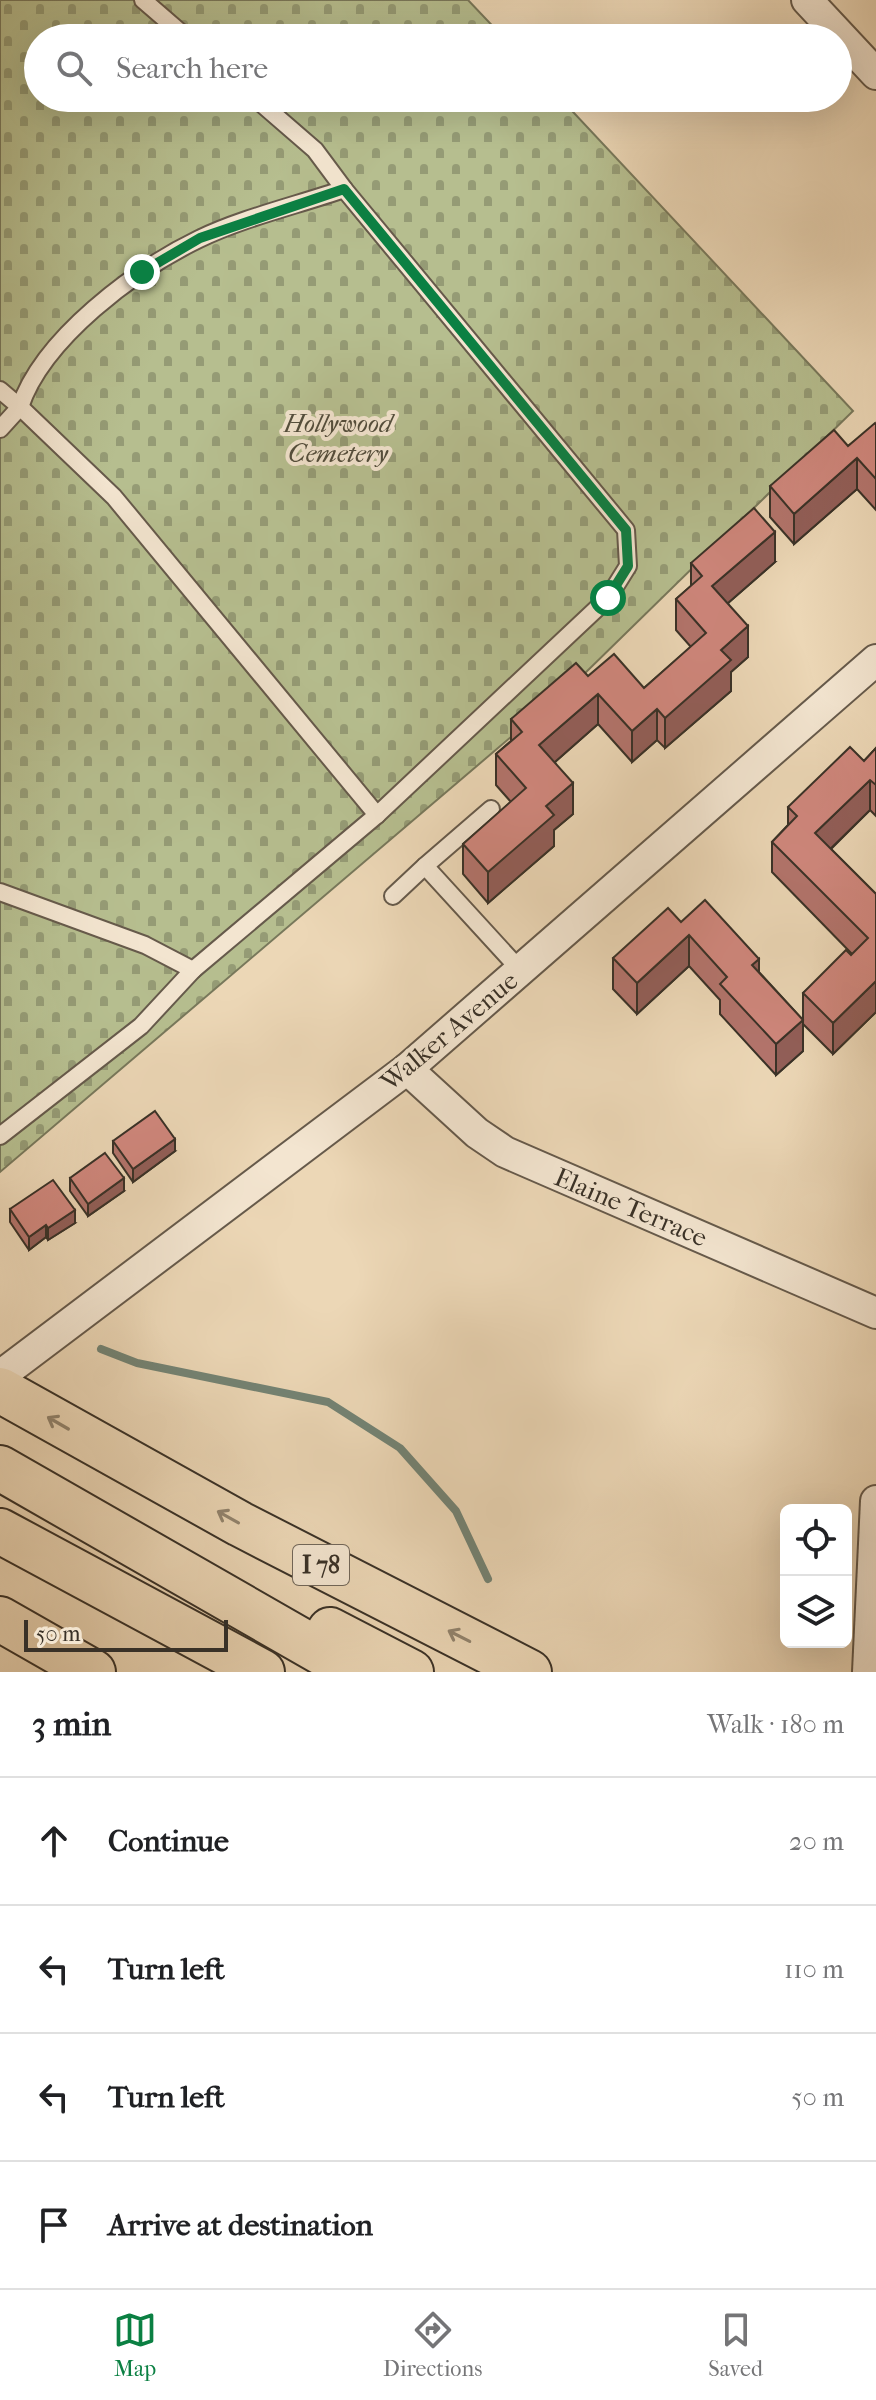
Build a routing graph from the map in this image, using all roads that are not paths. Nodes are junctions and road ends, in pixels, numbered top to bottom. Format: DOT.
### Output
graph roads {
  1 [pos="143,0"];
  2 [pos="807,0"];
  3 [pos="171,24"];
  4 [pos="829,24"];
  5 [pos="852,48"];
  6 [pos="876,74"];
  7 [pos="271,112"];
  8 [pos="344,189"];
  9 [pos="0,390"];
  10 [pos="20,407"];
  11 [pos="0,429"];
  12 [pos="876,660"];
  13 [pos="491,809"];
  14 [pos="377,815"];
  15 [pos="425,866"];
  16 [pos="0,892"];
  17 [pos="393,896"];
  18 [pos="193,970"];
  19 [pos="521,971"];
  20 [pos="407,1069"];
  21 [pos="0,1136"];
  22 [pos="876,1313"];
  23 [pos="0,1376"];
  24 [pos="0,1390"];
  25 [pos="0,1468"];
  26 [pos="42,1494"];
  27 [pos="876,1501"];
  28 [pos="0,1531"];
  29 [pos="0,1619"];
  30 [pos="867,1662"];
  31 [pos="93,1672"];
  32 [pos="223,1672"];
  33 [pos="262,1672"];
  34 [pos="356,1672"];
  35 [pos="411,1672"];
  36 [pos="529,1672"];
  1 -- 3 [label="lane"];
  2 -- 4 [label="street"];
  5 -- 6 [label="street"];
  7 -- 8 [label="lane"];
  8 -- 10 [label="lane"];
  8 -- 14 [label="lane"];
  9 -- 10 [label="lane"];
  10 -- 11 [label="lane"];
  10 -- 14 [label="lane"];
  12 -- 19 [label="street, Walker Avenue"];
  13 -- 15 [label="lane"];
  14 -- 18 [label="lane"];
  15 -- 17 [label="lane"];
  15 -- 19 [label="lane"];
  16 -- 18 [label="lane"];
  18 -- 21 [label="lane"];
  19 -- 20 [label="street, Walker Avenue"];
  20 -- 22 [label="street, Elaine Terrace"];
  20 -- 23 [label="street, Walker Avenue"];
  36 -- 24 [label="highway, I 78, one-way"];
  25 -- 26 [label="highway"];
  26 -- 34 [label="highway"];
  26 -- 35 [label="highway"];
  27 -- 30 [label="street"];
  28 -- 32 [label="highway"];
  28 -- 33 [label="highway"];
  29 -- 31 [label="highway"];
}
